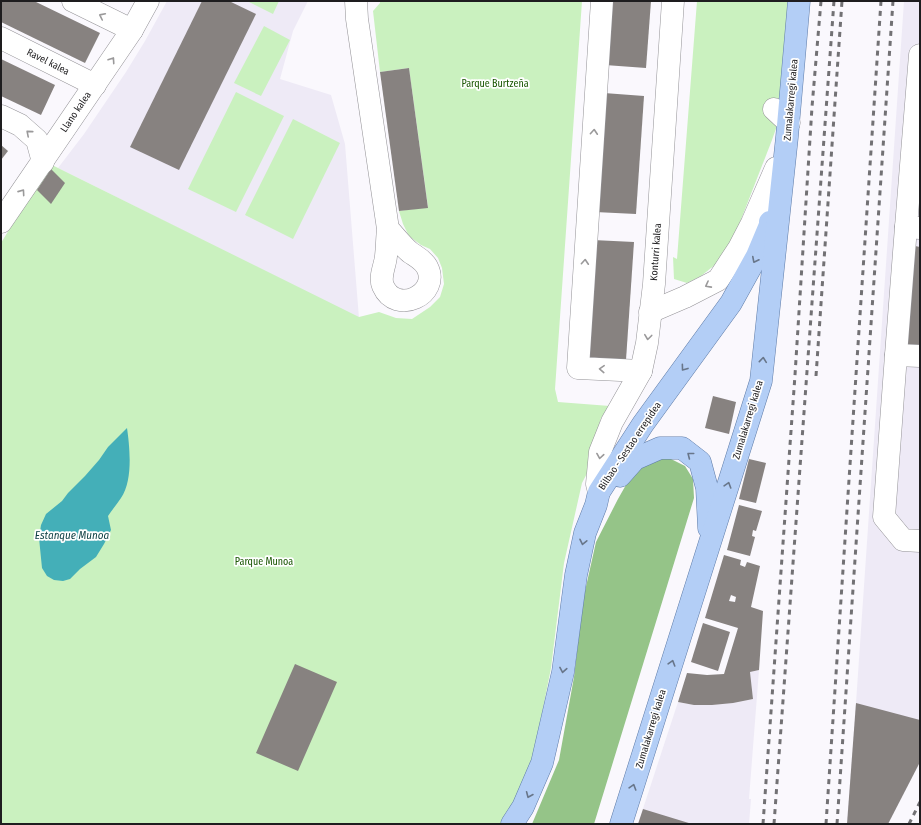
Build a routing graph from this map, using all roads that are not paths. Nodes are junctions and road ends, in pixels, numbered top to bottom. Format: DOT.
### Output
graph roads {
  1 [pos="73,1"];
  2 [pos="148,1"];
  3 [pos="344,1"];
  4 [pos="602,1"];
  5 [pos="673,1"];
  6 [pos="799,1"];
  7 [pos="357,10"];
  8 [pos="132,30"];
  9 [pos="1,38"];
  10 [pos="920,55"];
  11 [pos="95,85"];
  12 [pos="1,116"];
  13 [pos="783,123"];
  14 [pos="42,162"];
  15 [pos="776,168"];
  16 [pos="1,222"];
  17 [pos="913,227"];
  18 [pos="388,229"];
  19 [pos="654,284"];
  20 [pos="685,297"];
  21 [pos="650,312"];
  22 [pos="896,355"];
  23 [pos="920,356"];
  24 [pos="641,371"];
  25 [pos="597,498"];
  26 [pos="920,541"];
  27 [pos="709,544"];
  28 [pos="512,824"];
  29 [pos="622,824"];
  8 -- 1 [label="street, one-way"];
  2 -- 8 [label="street, Llano kalea"];
  3 -- 7 [label="street"];
  24 -- 4 [label="street, one-way"];
  5 -- 19 [label="street, Konturri kalea"];
  6 -- 13 [label="main road, Zumalakarregi kalea"];
  7 -- 18 [label="street"];
  11 -- 8 [label="street, Llano kalea, one-way"];
  9 -- 11 [label="street, Ravel kalea"];
  10 -- 17 [label="street"];
  11 -- 14 [label="street, Llano kalea"];
  14 -- 12 [label="street, one-way"];
  13 -- 15 [label="main road, Bilbao - Sestao errepidea"];
  27 -- 13 [label="main road, Zumalakarregi kalea, one-way"];
  16 -- 14 [label="street, Llano kalea, one-way"];
  15 -- 20 [label="street, one-way"];
  15 -- 25 [label="main road, Bilbao - Sestao errepidea, one-way"];
  17 -- 22 [label="street"];
  19 -- 20 [label="street"];
  19 -- 21 [label="street, Konturri kalea"];
  20 -- 21 [label="street"];
  21 -- 24 [label="street, Konturri kalea, one-way"];
  22 -- 23 [label="street"];
  22 -- 26 [label="street"];
  24 -- 25 [label="street, Konturri kalea, one-way"];
  27 -- 25 [label="main road, one-way"];
  25 -- 28 [label="main road, Bilbao - Sestao errepidea, one-way"];
  29 -- 27 [label="main road, Zumalakarregi kalea, one-way"];
}
